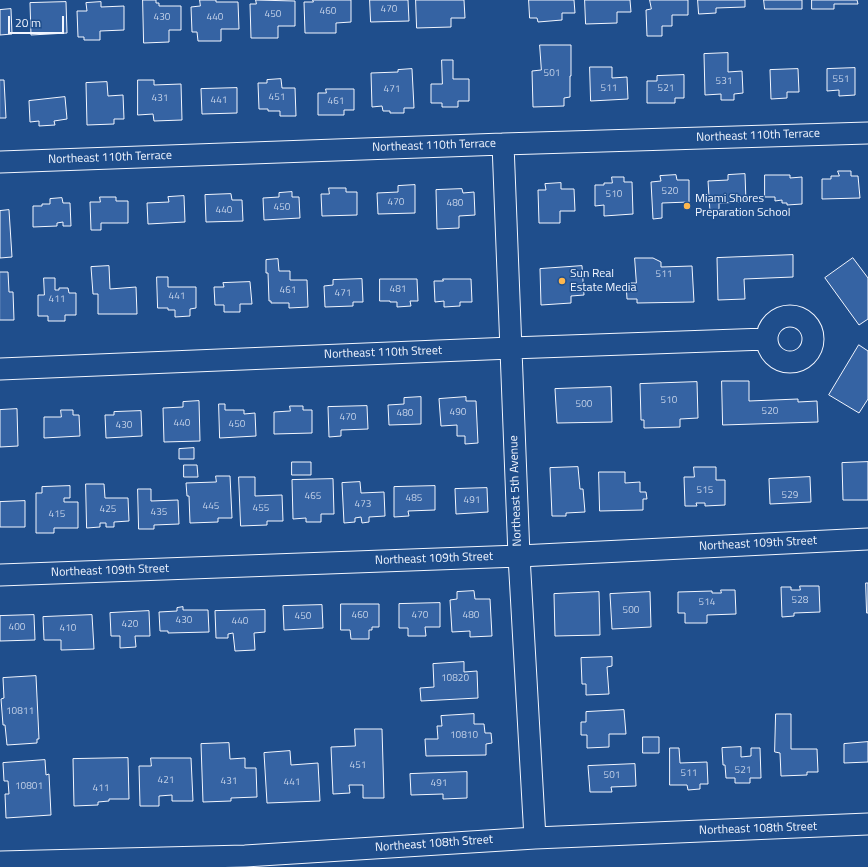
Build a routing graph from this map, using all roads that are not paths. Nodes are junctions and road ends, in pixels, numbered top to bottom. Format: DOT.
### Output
graph roads {
  1 [pos="868,133"];
  2 [pos="503,144"];
  3 [pos="0,162"];
  4 [pos="766,339"];
  5 [pos="512,348"];
  6 [pos="0,369"];
  7 [pos="868,539"];
  8 [pos="519,556"];
  9 [pos="0,575"];
  10 [pos="868,824"];
  11 [pos="535,838"];
  12 [pos="0,862"];
  13 [pos="245,862"];
  1 -- 2 [label="street, Northeast 110th Terrace"];
  2 -- 3 [label="street, Northeast 110th Terrace"];
  2 -- 5 [label="street, Northeast 5th Avenue"];
  4 -- 5 [label="street, Northeast 110th Street"];
  5 -- 6 [label="street, Northeast 110th Street"];
  5 -- 8 [label="street, Northeast 5th Avenue"];
  7 -- 8 [label="street, Northeast 109th Street"];
  8 -- 9 [label="street, Northeast 109th Street"];
  8 -- 11 [label="street, Northeast 5th Avenue"];
  10 -- 11 [label="street, Northeast 108th Street"];
  11 -- 13 [label="street, Northeast 108th Street"];
  12 -- 13 [label="street, Northeast 108th Street"];
}
